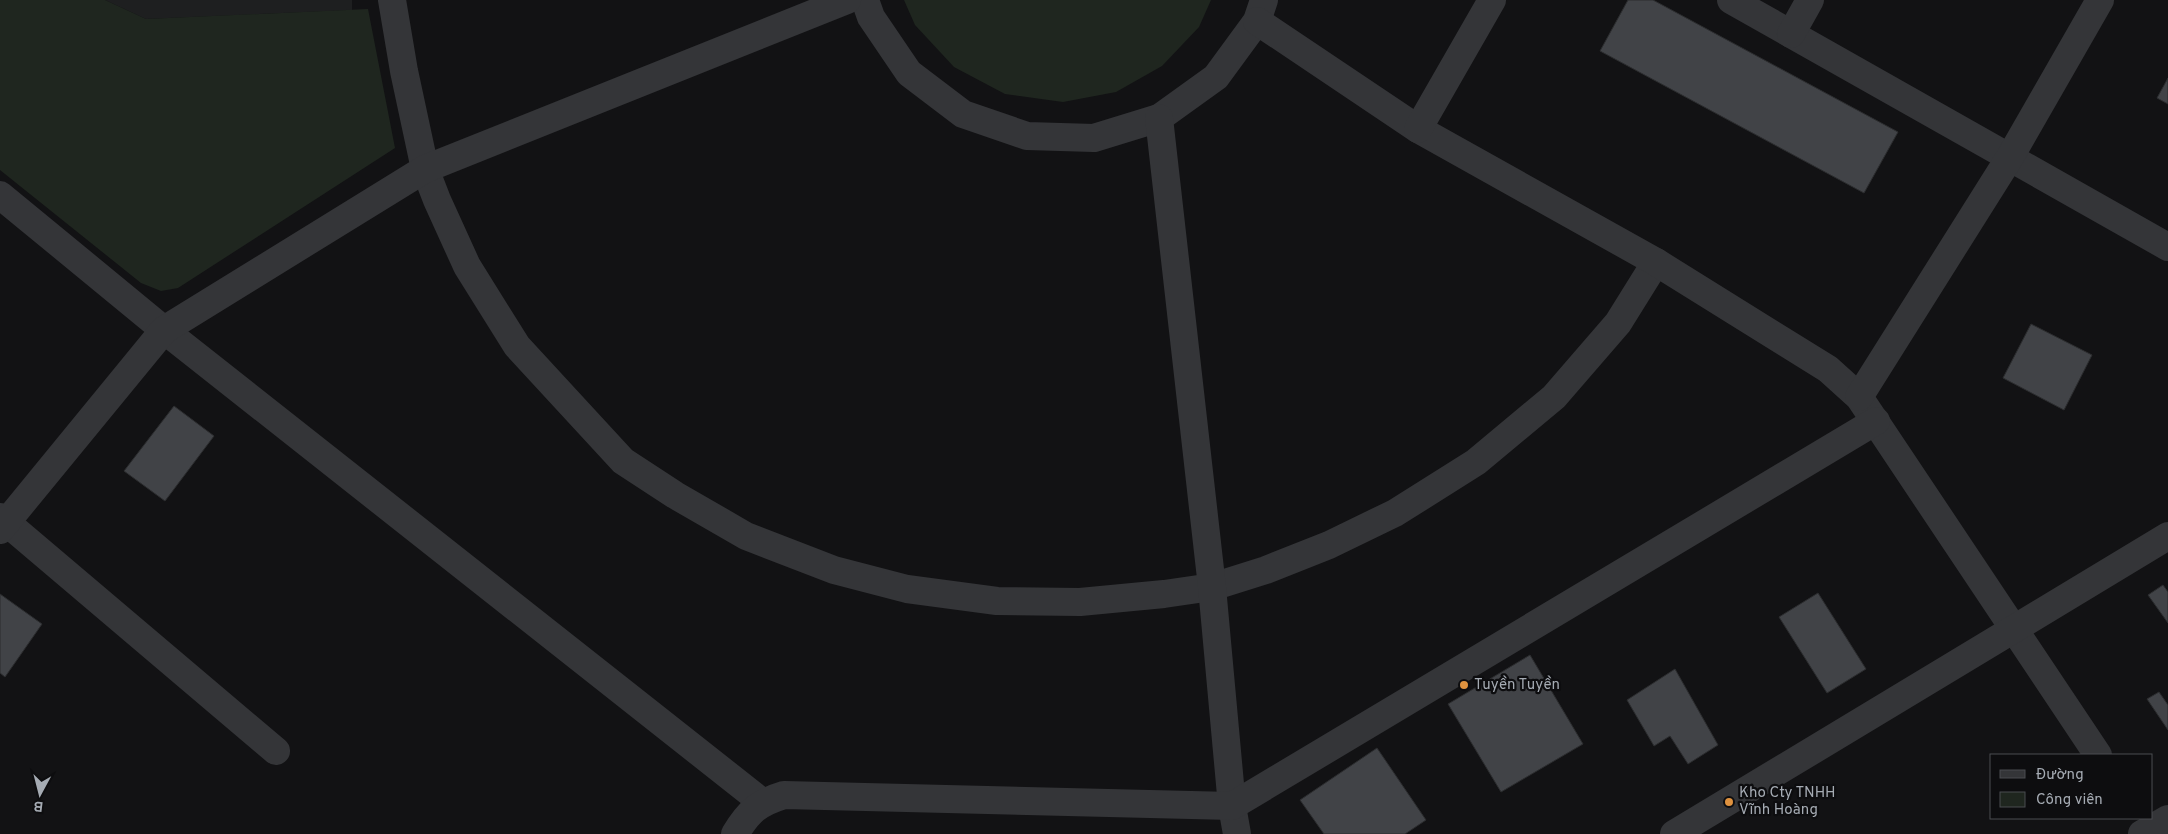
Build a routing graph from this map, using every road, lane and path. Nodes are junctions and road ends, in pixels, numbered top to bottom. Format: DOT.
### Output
graph roads {
  1 [pos="392,0"];
  2 [pos="847,0"];
  3 [pos="865,0"];
  4 [pos="1492,0"];
  5 [pos="1732,0"];
  6 [pos="1810,0"];
  7 [pos="2100,0"];
  8 [pos="1261,10"];
  9 [pos="1791,34"];
  10 [pos="1159,118"];
  11 [pos="1418,130"];
  12 [pos="2010,157"];
  13 [pos="425,169"];
  14 [pos="0,195"];
  15 [pos="2168,247"];
  16 [pos="1656,262"];
  17 [pos="164,330"];
  18 [pos="1859,397"];
  19 [pos="1876,421"];
  20 [pos="2,523"];
  21 [pos="2168,536"];
  22 [pos="1212,587"];
  23 [pos="2014,630"];
  24 [pos="276,750"];
  25 [pos="2097,754"];
  26 [pos="762,802"];
  27 [pos="1232,806"];
  28 [pos="735,834"];
  29 [pos="1237,834"];
  30 [pos="1674,834"];
  1 -- 13 [label="street"];
  2 -- 13 [label="street"];
  3 -- 10 [label="street"];
  4 -- 11 [label="street"];
  5 -- 9 [label="street"];
  6 -- 9 [label="street"];
  7 -- 12 [label="street"];
  8 -- 10 [label="street"];
  8 -- 11 [label="street"];
  9 -- 12 [label="street"];
  10 -- 22 [label="street"];
  11 -- 16 [label="street"];
  12 -- 15 [label="street"];
  12 -- 18 [label="street"];
  13 -- 17 [label="street"];
  13 -- 22 [label="street"];
  14 -- 17 [label="street"];
  16 -- 18 [label="street"];
  16 -- 22 [label="street"];
  17 -- 20 [label="street"];
  17 -- 26 [label="street"];
  18 -- 19 [label="street"];
  19 -- 23 [label="street"];
  19 -- 27 [label="street"];
  20 -- 24 [label="street"];
  21 -- 23 [label="street"];
  22 -- 27 [label="street"];
  23 -- 25 [label="street"];
  23 -- 30 [label="street"];
  26 -- 27 [label="street"];
  26 -- 28 [label="street"];
  27 -- 29 [label="street"];
}
